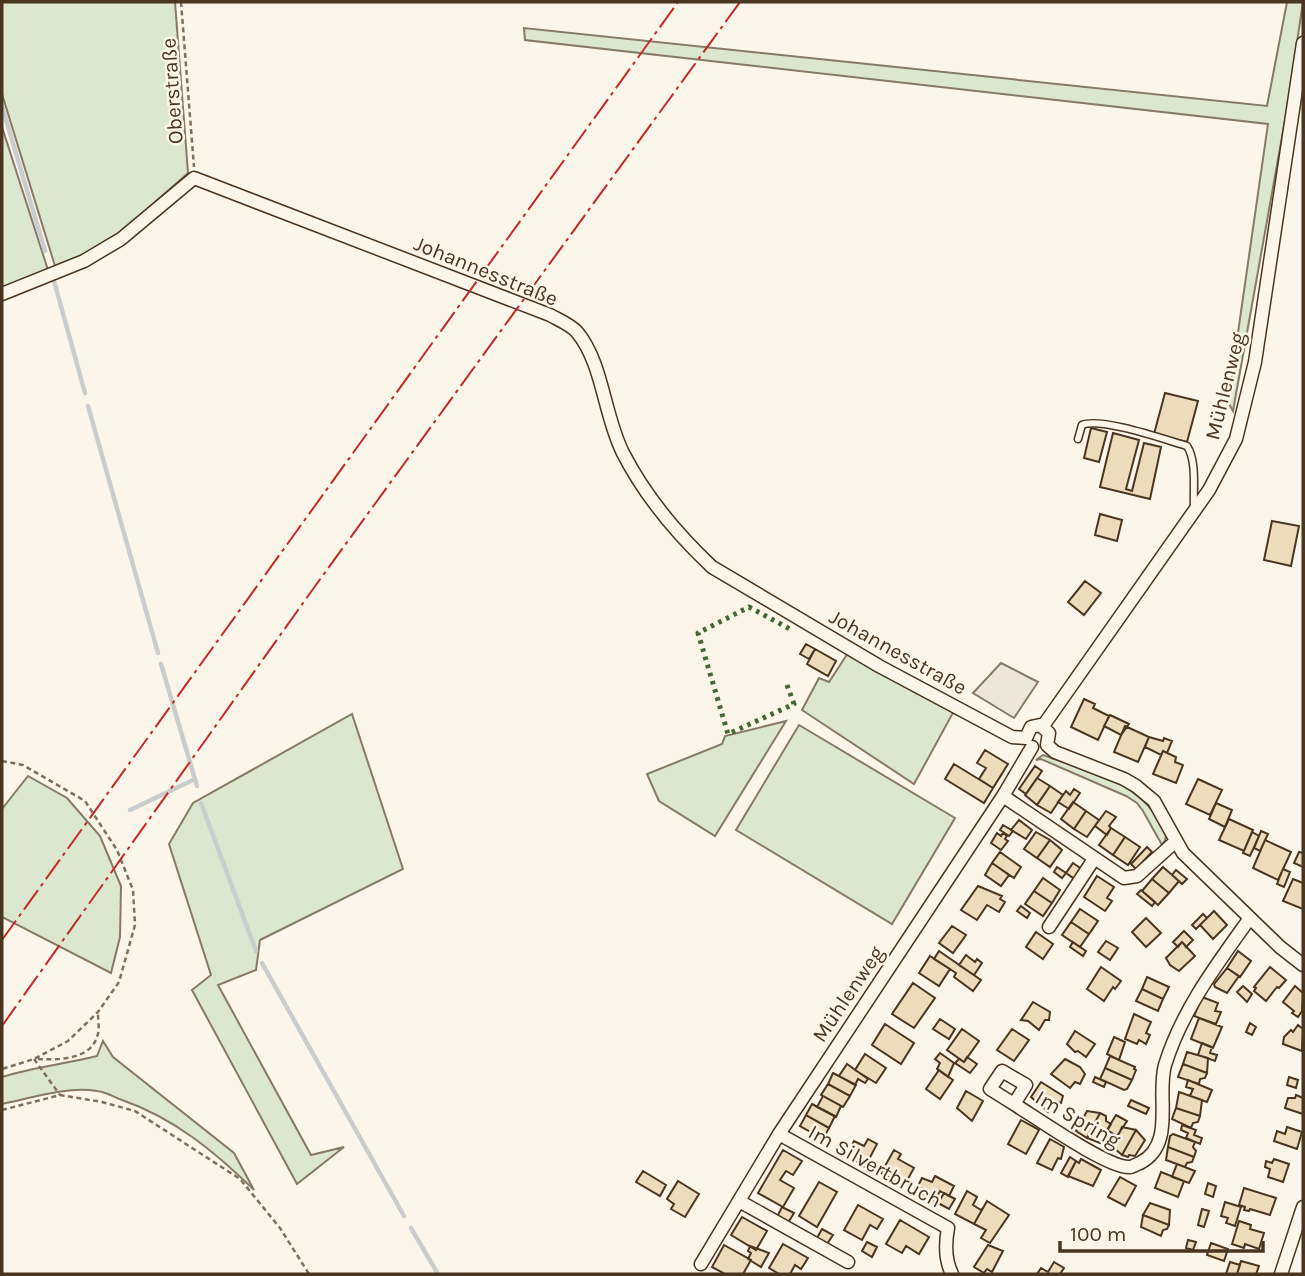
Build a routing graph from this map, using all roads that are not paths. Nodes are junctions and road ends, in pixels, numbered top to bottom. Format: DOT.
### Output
graph roads {
  1 [pos="1303,43"];
  2 [pos="2,293"];
  3 [pos="1078,439"];
  4 [pos="1194,512"];
  5 [pos="1043,726"];
  6 [pos="1029,743"];
  7 [pos="1047,745"];
  8 [pos="1003,796"];
  9 [pos="1176,841"];
  10 [pos="1094,859"];
  11 [pos="1250,918"];
  12 [pos="1049,927"];
  13 [pos="1303,965"];
  14 [pos="1014,1104"];
  15 [pos="779,1134"];
  16 [pos="739,1201"];
  17 [pos="1303,1207"];
  18 [pos="848,1262"];
  19 [pos="701,1264"];
  20 [pos="952,1274"];
  21 [pos="1281,1274"];
  1 -- 4 [label="street, Mühlenweg"];
  2 -- 6 [label="street, Johannesstraße"];
  3 -- 4 [label="lane"];
  4 -- 5 [label="street, Mühlenweg"];
  5 -- 6 [label="street, Mühlenweg"];
  5 -- 7 [label="street"];
  6 -- 7 [label="street"];
  6 -- 8 [label="street, Mühlenweg"];
  7 -- 9 [label="street"];
  8 -- 10 [label="street"];
  8 -- 15 [label="street, Mühlenweg"];
  9 -- 10 [label="street"];
  9 -- 11 [label="street"];
  10 -- 12 [label="street"];
  11 -- 13 [label="street"];
  11 -- 14 [label="street, Im Spring"];
  15 -- 16 [label="street, Mühlenweg"];
  15 -- 20 [label="street, Im Silvertbruch"];
  16 -- 18 [label="street"];
  16 -- 19 [label="street, Mühlenweg"];
  17 -- 21 [label="street"];
}
